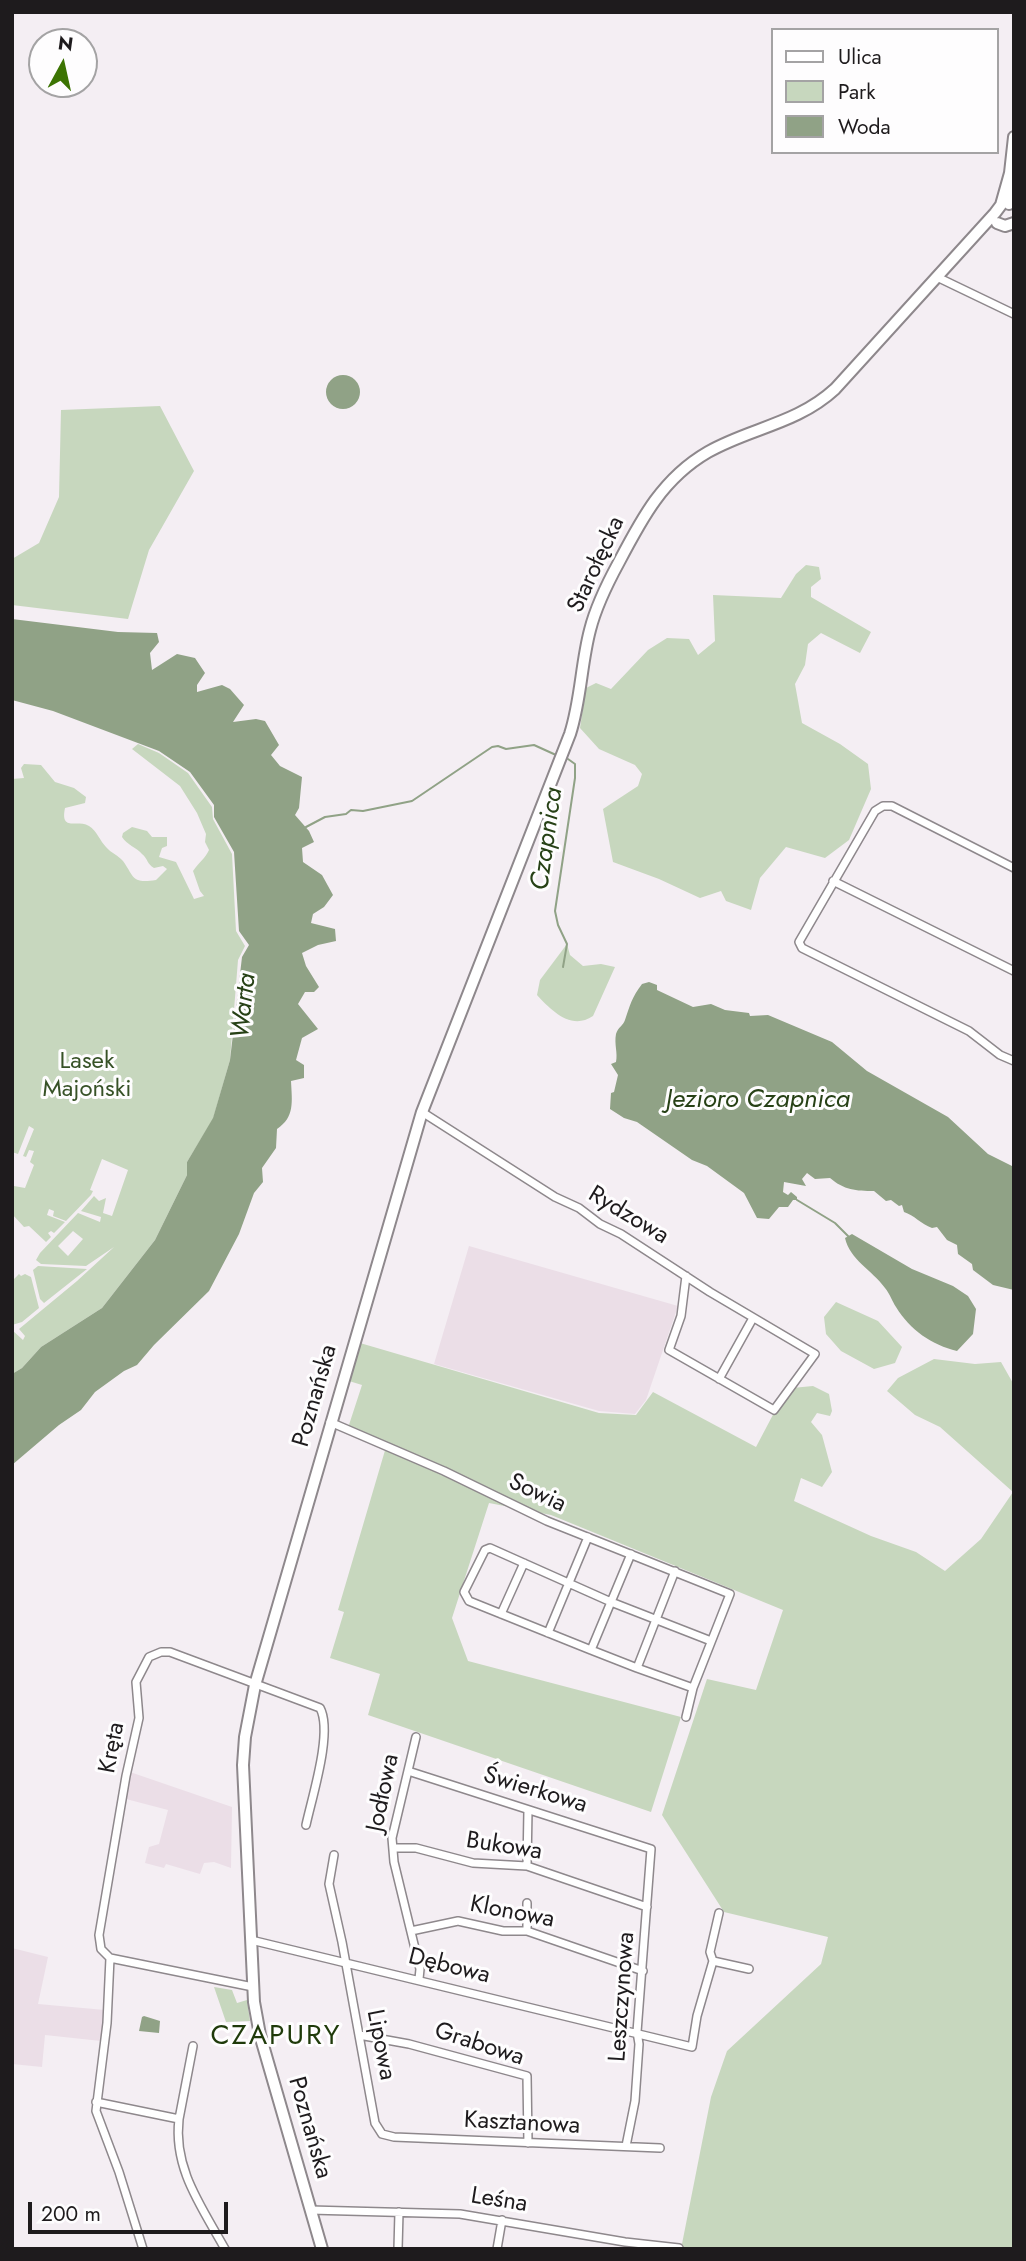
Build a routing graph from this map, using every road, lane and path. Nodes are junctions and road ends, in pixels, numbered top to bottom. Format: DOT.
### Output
graph roads {
  1 [pos="1014,137"];
  2 [pos="1013,156"];
  3 [pos="1007,216"];
  4 [pos="937,277"];
  5 [pos="1014,314"];
  6 [pos="1014,868"];
  7 [pos="833,881"];
  8 [pos="1014,971"];
  9 [pos="1014,1061"];
  10 [pos="421,1116"];
  11 [pos="686,1276"];
  12 [pos="751,1321"];
  13 [pos="719,1379"];
  14 [pos="330,1422"];
  15 [pos="588,1537"];
  16 [pos="631,1554"];
  17 [pos="524,1563"];
  18 [pos="675,1571"];
  19 [pos="569,1583"];
  20 [pos="611,1602"];
  21 [pos="501,1614"];
  22 [pos="656,1620"];
  23 [pos="548,1633"];
  24 [pos="711,1641"];
  25 [pos="591,1650"];
  26 [pos="637,1668"];
  27 [pos="255,1685"];
  28 [pos="692,1688"];
  29 [pos="686,1717"];
  30 [pos="416,1737"];
  31 [pos="408,1771"];
  32 [pos="528,1810"];
  33 [pos="306,1825"];
  34 [pos="393,1849"];
  35 [pos="651,1849"];
  36 [pos="334,1854"];
  37 [pos="527,1866"];
  38 [pos="527,1903"];
  39 [pos="648,1907"];
  40 [pos="719,1913"];
  41 [pos="411,1931"];
  42 [pos="527,1931"];
  43 [pos="251,1940"];
  44 [pos="110,1958"];
  45 [pos="345,1961"];
  46 [pos="713,1961"];
  47 [pos="749,1969"];
  48 [pos="643,1971"];
  49 [pos="419,1979"];
  50 [pos="253,1987"];
  51 [pos="637,2032"];
  52 [pos="359,2035"];
  53 [pos="193,2046"];
  54 [pos="96,2102"];
  55 [pos="179,2119"];
  56 [pos="382,2134"];
  57 [pos="528,2143"];
  58 [pos="626,2146"];
  59 [pos="660,2148"];
  60 [pos="310,2210"];
  61 [pos="399,2212"];
  62 [pos="502,2220"];
  63 [pos="679,2248"];
  64 [pos="143,2249"];
  65 [pos="225,2249"];
  66 [pos="322,2249"];
  67 [pos="398,2249"];
  68 [pos="497,2249"];
  1 -- 2 [label="street, Starołęcka"];
  2 -- 3 [label="street, Starołęcka"];
  3 -- 4 [label="street, Starołęcka"];
  4 -- 5 [label="street"];
  4 -- 10 [label="street, Starołęcka"];
  6 -- 7 [label="street"];
  7 -- 8 [label="street"];
  7 -- 9 [label="street"];
  10 -- 11 [label="street, Rydzowa"];
  10 -- 14 [label="street, Poznańska"];
  11 -- 12 [label="street, Rydzowa"];
  11 -- 13 [label="street"];
  12 -- 13 [label="street"];
  12 -- 13 [label="street, Rydzowa"];
  14 -- 15 [label="street, Sowia"];
  14 -- 27 [label="street, Poznańska"];
  15 -- 16 [label="street, Sowia"];
  15 -- 19 [label="street"];
  16 -- 18 [label="street, Sowia"];
  16 -- 20 [label="street"];
  17 -- 19 [label="street"];
  17 -- 21 [label="street"];
  17 -- 21 [label="street"];
  18 -- 22 [label="street"];
  18 -- 24 [label="street, Sowia"];
  19 -- 20 [label="street"];
  19 -- 23 [label="street"];
  20 -- 22 [label="street"];
  20 -- 25 [label="street"];
  21 -- 23 [label="street"];
  22 -- 24 [label="street"];
  22 -- 26 [label="street"];
  23 -- 25 [label="street"];
  24 -- 28 [label="street"];
  25 -- 26 [label="street"];
  26 -- 28 [label="street"];
  27 -- 33 [label="street"];
  27 -- 43 [label="street, Poznańska"];
  27 -- 44 [label="street, Kręta"];
  28 -- 29 [label="street"];
  30 -- 31 [label="street, Jodłowa"];
  31 -- 32 [label="street, Świerkowa"];
  31 -- 34 [label="street, Jodłowa"];
  32 -- 35 [label="street, Świerkowa"];
  32 -- 37 [label="street"];
  34 -- 37 [label="street, Bukowa"];
  34 -- 41 [label="street, Jodłowa"];
  35 -- 39 [label="street, Leszczynowa"];
  36 -- 45 [label="street, Lipowa"];
  37 -- 39 [label="street, Bukowa"];
  38 -- 42 [label="street"];
  39 -- 48 [label="street, Leszczynowa"];
  40 -- 46 [label="street"];
  41 -- 42 [label="street, Klonowa"];
  41 -- 49 [label="street, Jodłowa"];
  42 -- 48 [label="street, Klonowa"];
  43 -- 45 [label="street, Dębowa"];
  43 -- 50 [label="street, Poznańska"];
  44 -- 50 [label="street"];
  44 -- 54 [label="street, Kręta"];
  45 -- 49 [label="street, Dębowa"];
  45 -- 52 [label="street, Lipowa"];
  46 -- 47 [label="street"];
  46 -- 51 [label="street, Dębowa"];
  48 -- 51 [label="street, Leszczynowa"];
  49 -- 51 [label="street, Dębowa"];
  50 -- 60 [label="street, Poznańska"];
  51 -- 58 [label="street, Leszczynowa"];
  52 -- 56 [label="street, Lipowa"];
  52 -- 57 [label="street, Grabowa"];
  53 -- 55 [label="street"];
  54 -- 55 [label="street"];
  54 -- 64 [label="street"];
  55 -- 65 [label="street"];
  56 -- 57 [label="street, Kasztanowa"];
  57 -- 58 [label="street, Kasztanowa"];
  58 -- 59 [label="street, Kasztanowa"];
  60 -- 61 [label="street, Leśna"];
  60 -- 66 [label="street, Poznańska"];
  61 -- 62 [label="street, Leśna"];
  61 -- 67 [label="street"];
  62 -- 63 [label="street, Leśna"];
  62 -- 68 [label="street"];
}
